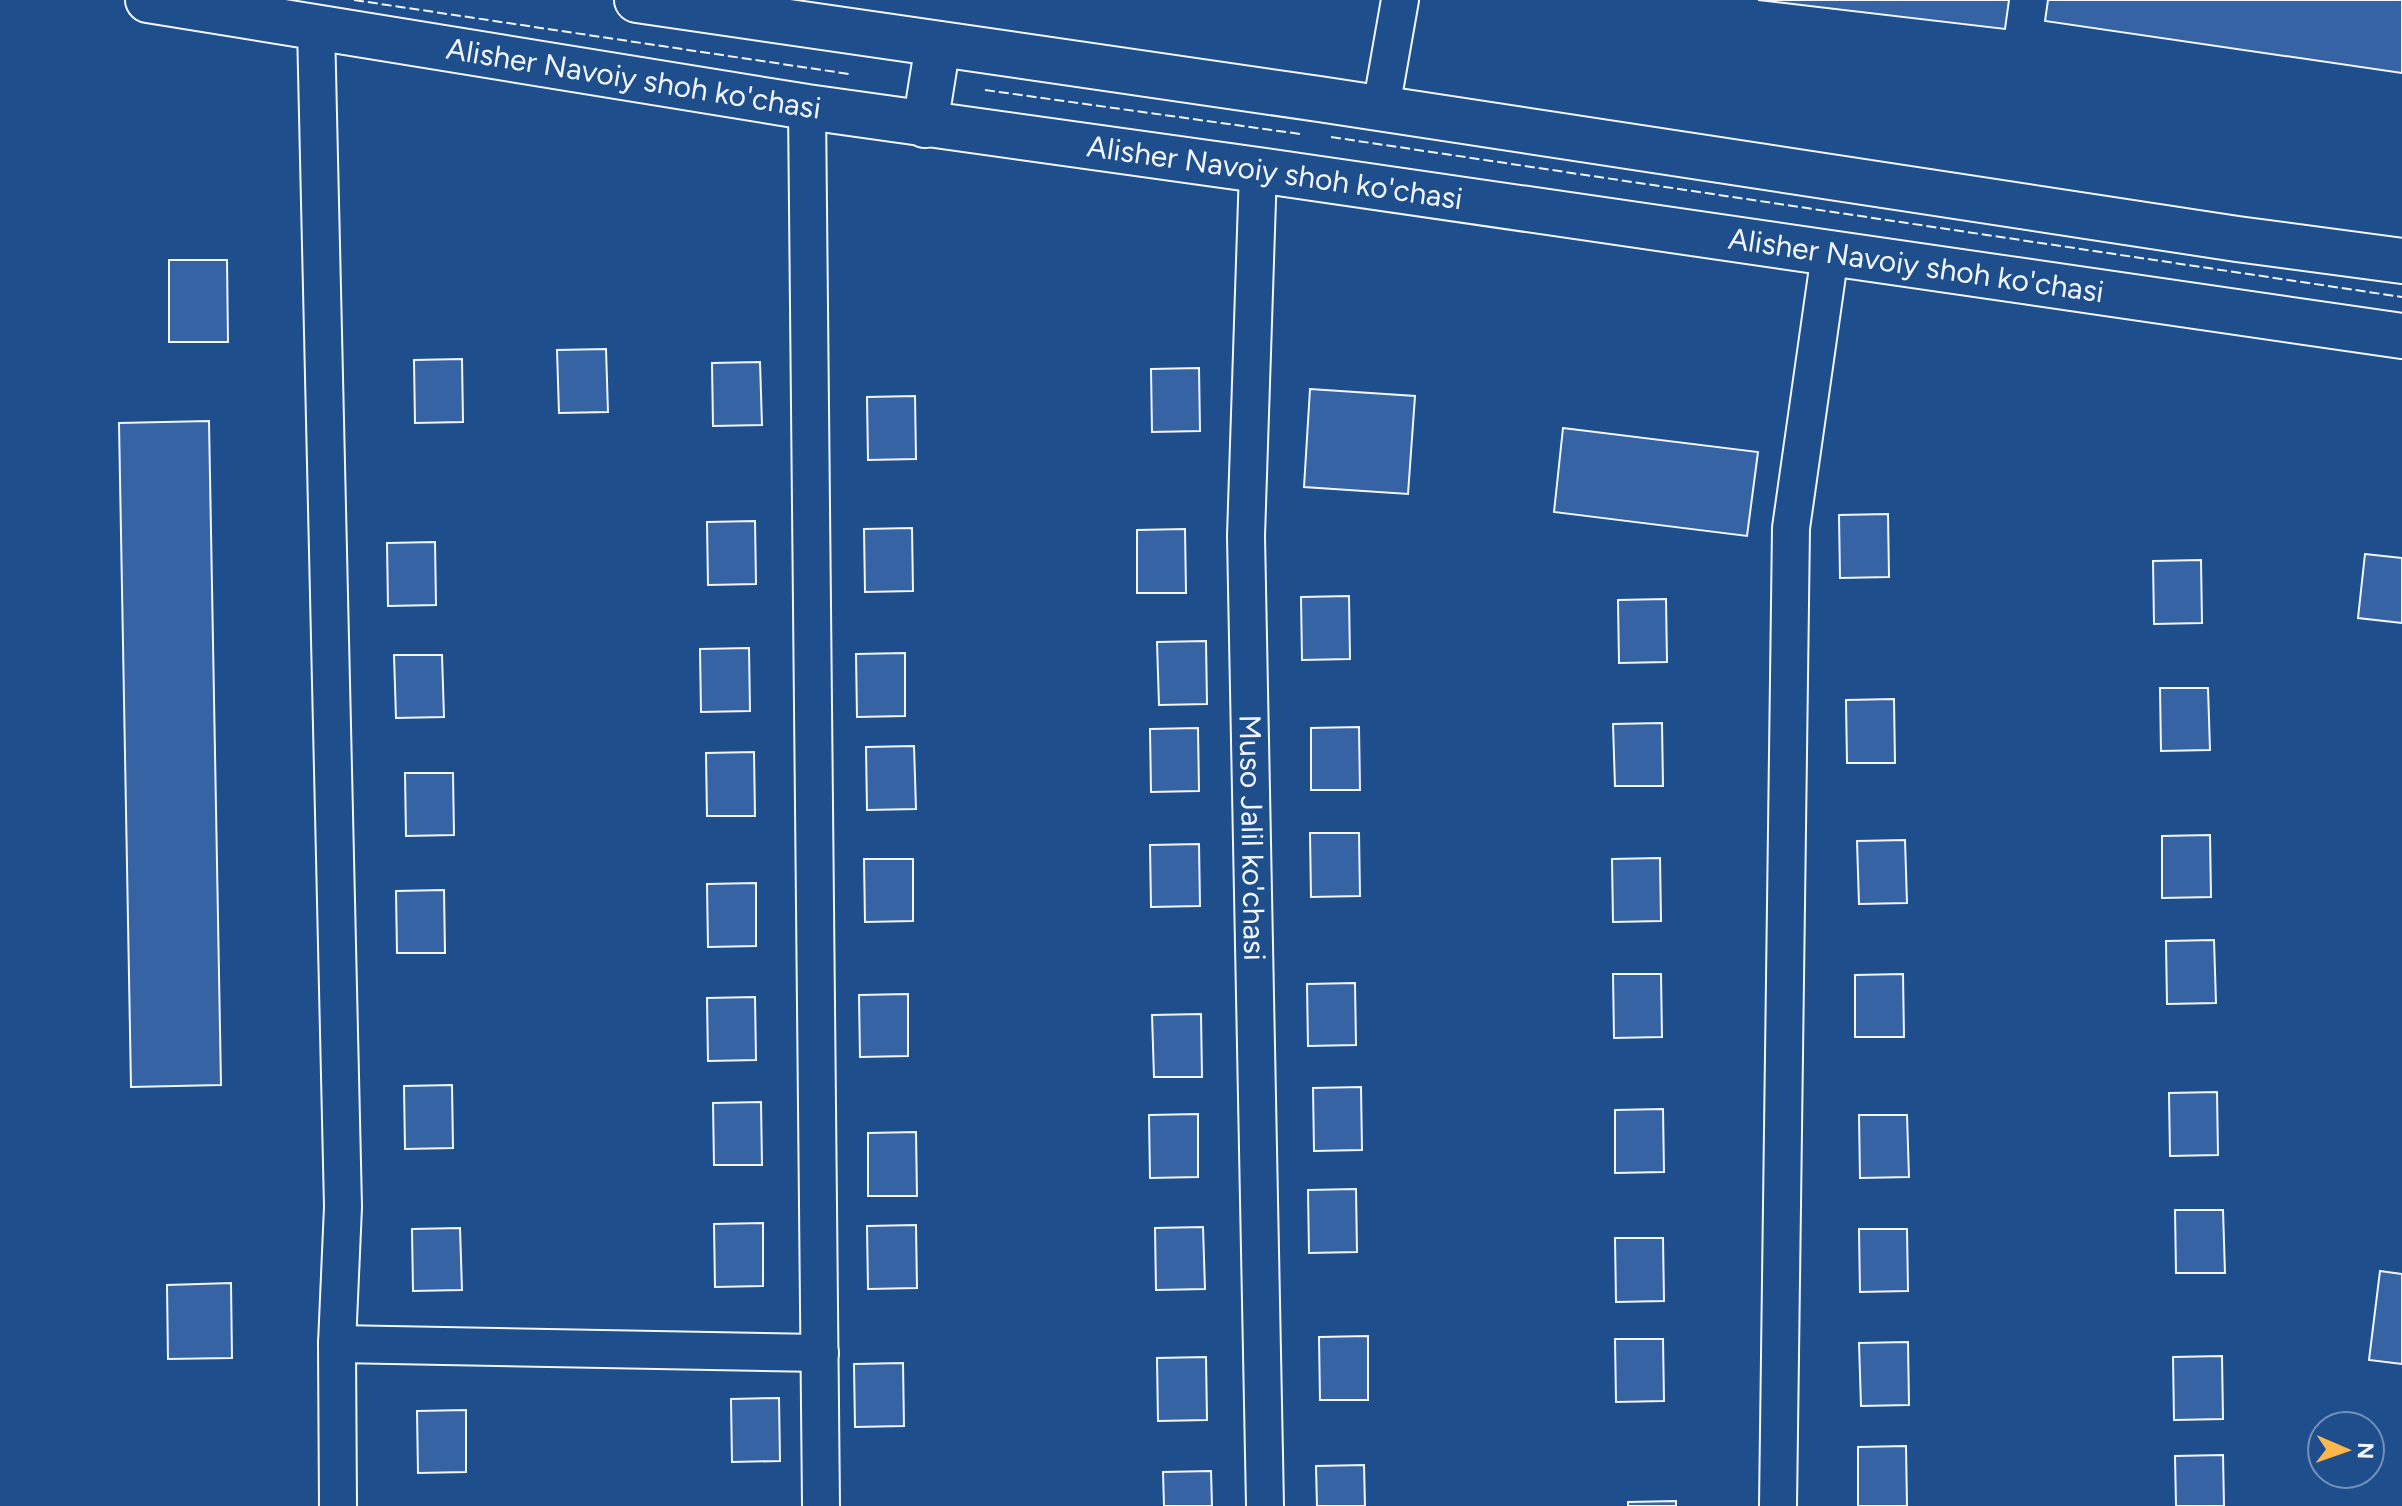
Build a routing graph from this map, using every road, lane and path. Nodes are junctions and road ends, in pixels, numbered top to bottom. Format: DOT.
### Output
graph roads {
  1 [pos="148,0"];
  2 [pos="637,0"];
  3 [pos="1400,0"];
  4 [pos="688,4"];
  5 [pos="316,27"];
  6 [pos="938,44"];
  7 [pos="807,107"];
  8 [pos="1381,108"];
  9 [pos="925,125"];
  10 [pos="1258,170"];
  11 [pos="1830,254"];
  12 [pos="2402,261"];
  13 [pos="2402,336"];
  14 [pos="337,1344"];
  15 [pos="820,1353"];
  16 [pos="338,1506"];
  17 [pos="821,1506"];
  18 [pos="1265,1506"];
  19 [pos="1778,1506"];
  1 -- 5 [label="main road, Alisher Navoiy shoh ko'chasi"];
  2 -- 4 [label="main road"];
  3 -- 8 [label="street"];
  4 -- 6 [label="main road"];
  5 -- 7 [label="main road, Alisher Navoiy shoh ko'chasi"];
  5 -- 14 [label="street"];
  6 -- 8 [label="main road"];
  6 -- 9 [label="main road"];
  7 -- 9 [label="main road, Alisher Navoiy shoh ko'chasi"];
  7 -- 15 [label="street"];
  8 -- 12 [label="main road"];
  9 -- 10 [label="main road, Alisher Navoiy shoh ko'chasi"];
  10 -- 11 [label="main road, Alisher Navoiy shoh ko'chasi"];
  10 -- 18 [label="street, Muso Jalil ko'chasi"];
  11 -- 13 [label="main road, Alisher Navoiy shoh ko'chasi"];
  11 -- 19 [label="street"];
  14 -- 15 [label="street"];
  14 -- 16 [label="street"];
  15 -- 17 [label="street"];
}
